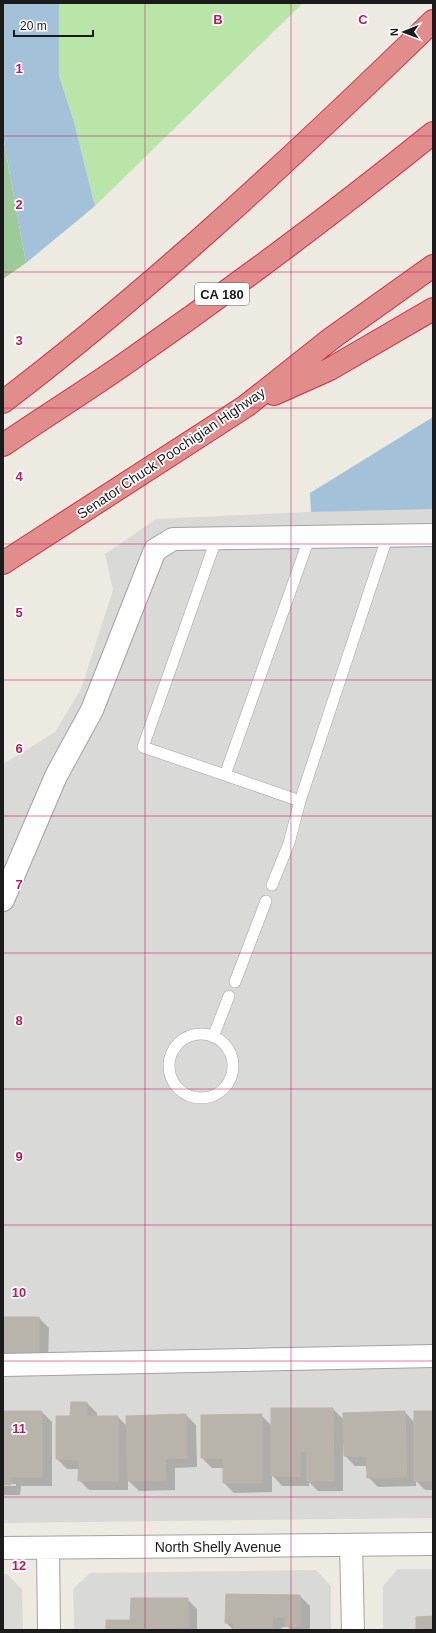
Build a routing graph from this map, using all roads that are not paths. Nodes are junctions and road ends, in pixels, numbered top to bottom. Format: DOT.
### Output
graph roads {
  1 [pos="433,21"];
  2 [pos="433,132"];
  3 [pos="433,266"];
  4 [pos="433,310"];
  5 [pos="3,402"];
  6 [pos="246,406"];
  7 [pos="3,445"];
  8 [pos="388,535"];
  9 [pos="433,535"];
  10 [pos="310,536"];
  11 [pos="217,537"];
  12 [pos="3,563"];
  13 [pos="225,776"];
  14 [pos="300,801"];
  15 [pos="272,885"];
  16 [pos="3,900"];
  17 [pos="266,901"];
  18 [pos="235,982"];
  19 [pos="230,996"];
  20 [pos="214,1037"];
  21 [pos="433,1356"];
  22 [pos="3,1365"];
  23 [pos="433,1544"];
  24 [pos="351,1546"];
  25 [pos="3,1548"];
  26 [pos="48,1548"];
  27 [pos="49,1630"];
  28 [pos="353,1630"];
  1 -- 5 [label="highway"];
  2 -- 7 [label="highway, CA 180"];
  3 -- 6 [label="highway, Senator Chuck Poochigian Highway"];
  4 -- 6 [label="highway"];
  6 -- 12 [label="highway, Senator Chuck Poochigian Highway"];
  8 -- 9 [label="street"];
  8 -- 10 [label="street"];
  8 -- 14 [label="lane"];
  10 -- 11 [label="street"];
  10 -- 13 [label="lane"];
  11 -- 13 [label="lane"];
  11 -- 16 [label="street"];
  13 -- 14 [label="lane"];
  14 -- 15 [label="lane"];
  17 -- 18 [label="lane"];
  19 -- 20 [label="lane"];
  20 -- 20 [label="lane"];
  21 -- 22 [label="street"];
  23 -- 24 [label="street, North Shelly Avenue"];
  24 -- 26 [label="street, North Shelly Avenue"];
  24 -- 28 [label="street"];
  25 -- 26 [label="street, North Shelly Avenue"];
  26 -- 27 [label="street"];
}
